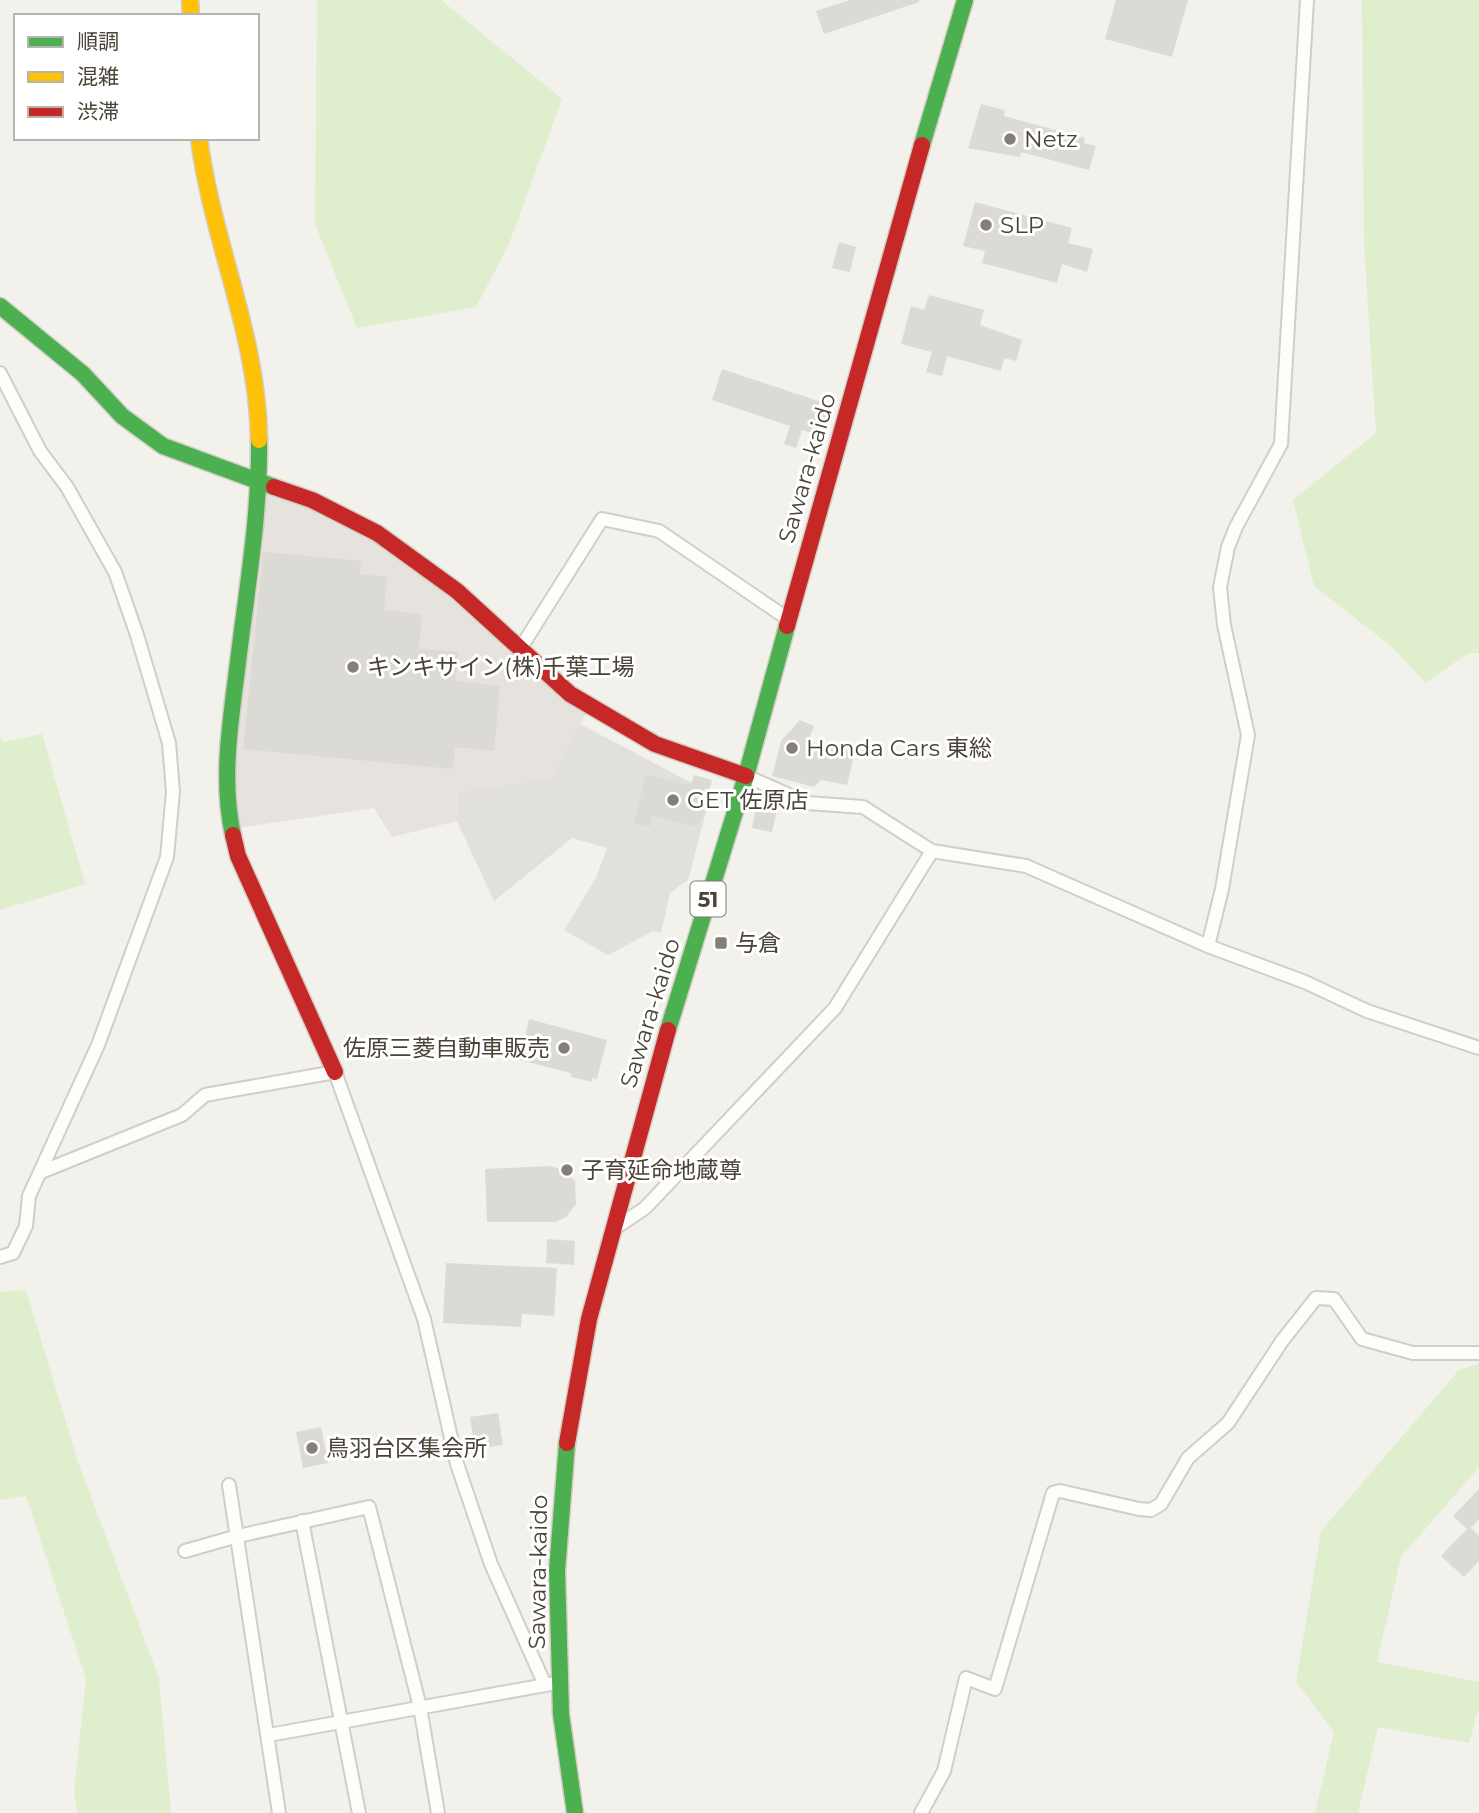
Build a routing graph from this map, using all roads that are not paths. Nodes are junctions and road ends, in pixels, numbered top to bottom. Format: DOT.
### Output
graph roads {
  1 [pos="965,0"];
  2 [pos="1307,0"];
  3 [pos="199,140"];
  4 [pos="0,306"];
  5 [pos="0,373"];
  6 [pos="260,480"];
  7 [pos="788,619"];
  8 [pos="520,649"];
  9 [pos="746,776"];
  10 [pos="932,851"];
  11 [pos="1208,946"];
  12 [pos="1479,1048"];
  13 [pos="335,1072"];
  14 [pos="41,1172"];
  15 [pos="614,1229"];
  16 [pos="0,1257"];
  17 [pos="1479,1353"];
  18 [pos="229,1485"];
  19 [pos="302,1521"];
  20 [pos="238,1536"];
  21 [pos="185,1551"];
  22 [pos="552,1684"];
  23 [pos="420,1707"];
  24 [pos="344,1721"];
  25 [pos="269,1735"];
  26 [pos="279,1813"];
  27 [pos="359,1813"];
  28 [pos="438,1813"];
  29 [pos="575,1813"];
  30 [pos="921,1813"];
  1 -- 7 [label="main road, Sawara-kaido / 51"];
  2 -- 11 [label="street"];
  3 -- 6 [label="main road"];
  4 -- 6 [label="main road"];
  5 -- 14 [label="street"];
  6 -- 8 [label="main road"];
  6 -- 13 [label="main road"];
  7 -- 8 [label="street"];
  7 -- 9 [label="main road, Sawara-kaido / 51"];
  8 -- 9 [label="main road"];
  9 -- 10 [label="street"];
  9 -- 15 [label="main road, Sawara-kaido / 51"];
  10 -- 11 [label="street"];
  10 -- 15 [label="street"];
  11 -- 12 [label="street"];
  13 -- 14 [label="street"];
  13 -- 22 [label="street"];
  14 -- 16 [label="street"];
  15 -- 22 [label="main road, Sawara-kaido / 51"];
  17 -- 30 [label="street"];
  18 -- 20 [label="street"];
  19 -- 20 [label="street"];
  19 -- 23 [label="street"];
  19 -- 24 [label="street"];
  20 -- 21 [label="street"];
  20 -- 25 [label="street"];
  22 -- 23 [label="street"];
  22 -- 29 [label="main road, Sawara-kaido / 51"];
  23 -- 24 [label="street"];
  23 -- 28 [label="street"];
  24 -- 25 [label="street"];
  24 -- 27 [label="street"];
  25 -- 26 [label="street"];
}
